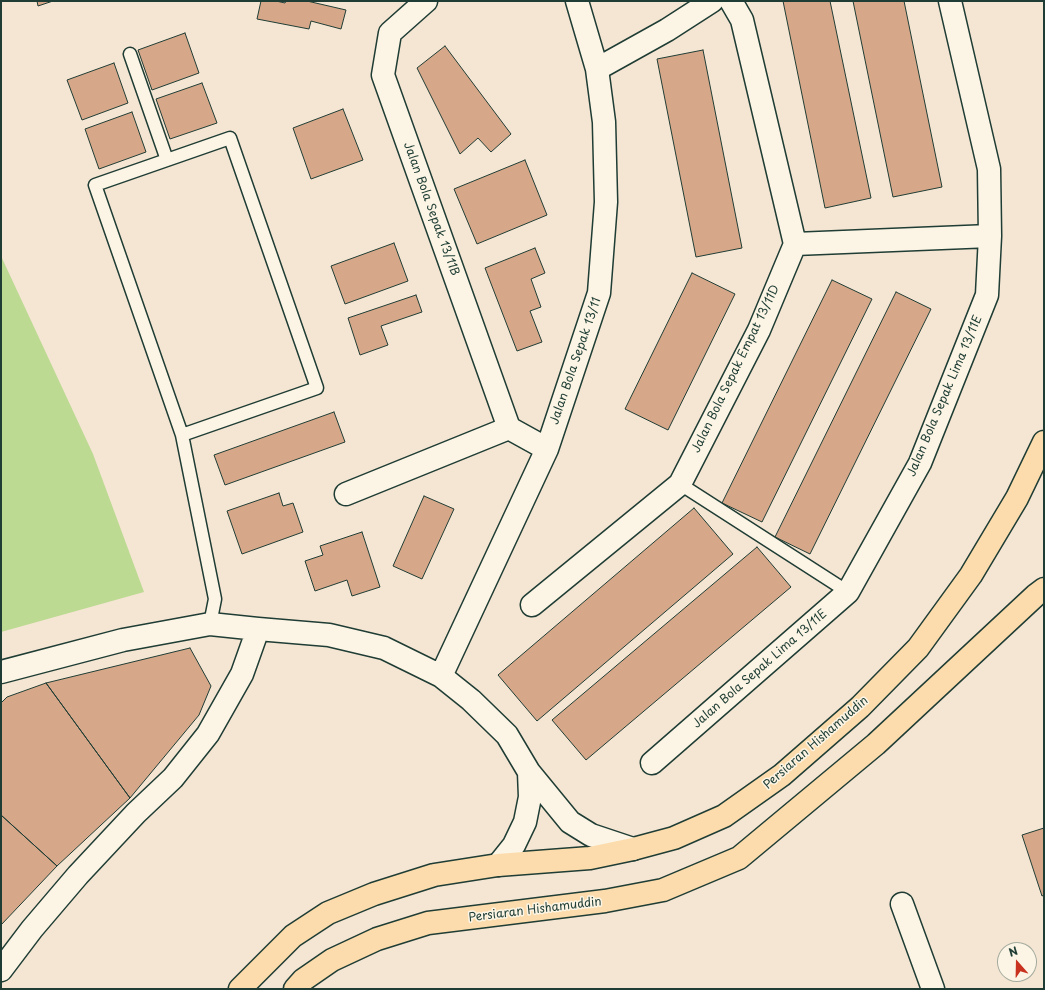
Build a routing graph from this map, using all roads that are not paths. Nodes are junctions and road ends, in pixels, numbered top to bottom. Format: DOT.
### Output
graph roads {
  1 [pos="426,1"];
  2 [pos="577,1"];
  3 [pos="712,1"];
  4 [pos="731,1"];
  5 [pos="950,1"];
  6 [pos="130,54"];
  7 [pos="597,69"];
  8 [pos="167,160"];
  9 [pos="990,236"];
  10 [pos="795,244"];
  11 [pos="509,428"];
  12 [pos="182,435"];
  13 [pos="1044,442"];
  14 [pos="546,449"];
  15 [pos="680,484"];
  16 [pos="346,494"];
  17 [pos="1044,589"];
  18 [pos="848,592"];
  19 [pos="532,605"];
  20 [pos="210,624"];
  21 [pos="258,629"];
  22 [pos="1,672"];
  23 [pos="442,676"];
  24 [pos="652,763"];
  25 [pos="529,772"];
  26 [pos="633,849"];
  27 [pos="498,865"];
  28 [pos="902,904"];
  29 [pos="1,970"];
  30 [pos="240,989"];
  31 [pos="295,989"];
  32 [pos="933,989"];
  1 -- 11 [label="street, Jalan Bola Sepak 13/11B"];
  2 -- 7 [label="street, Jalan Bola Sepak 13/11"];
  3 -- 7 [label="street"];
  4 -- 10 [label="street"];
  5 -- 9 [label="street, Jalan Bola Sepak Lima 13/11E"];
  6 -- 8 [label="lane"];
  7 -- 14 [label="street, Jalan Bola Sepak 13/11"];
  8 -- 12 [label="lane"];
  8 -- 12 [label="lane"];
  9 -- 10 [label="street"];
  9 -- 18 [label="street, Jalan Bola Sepak Lima 13/11E"];
  10 -- 15 [label="street, Jalan Bola Sepak Empat 13/11D"];
  11 -- 14 [label="street"];
  11 -- 16 [label="street"];
  12 -- 20 [label="lane"];
  13 -- 26 [label="main road, Persiaran Hishamuddin"];
  14 -- 23 [label="street, Jalan Bola Sepak 13/11"];
  15 -- 18 [label="lane"];
  15 -- 19 [label="street, Jalan Bola Sepak Empat 13/11D"];
  17 -- 31 [label="main road, Persiaran Hishamuddin"];
  18 -- 24 [label="street, Jalan Bola Sepak Lima 13/11E"];
  20 -- 21 [label="street"];
  20 -- 22 [label="street"];
  21 -- 23 [label="street"];
  21 -- 29 [label="street"];
  23 -- 25 [label="street"];
  25 -- 26 [label="street"];
  25 -- 27 [label="street"];
  26 -- 27 [label="main road, Persiaran Hishamuddin"];
  27 -- 30 [label="main road, Persiaran Hishamuddin"];
  28 -- 32 [label="street"];
}
